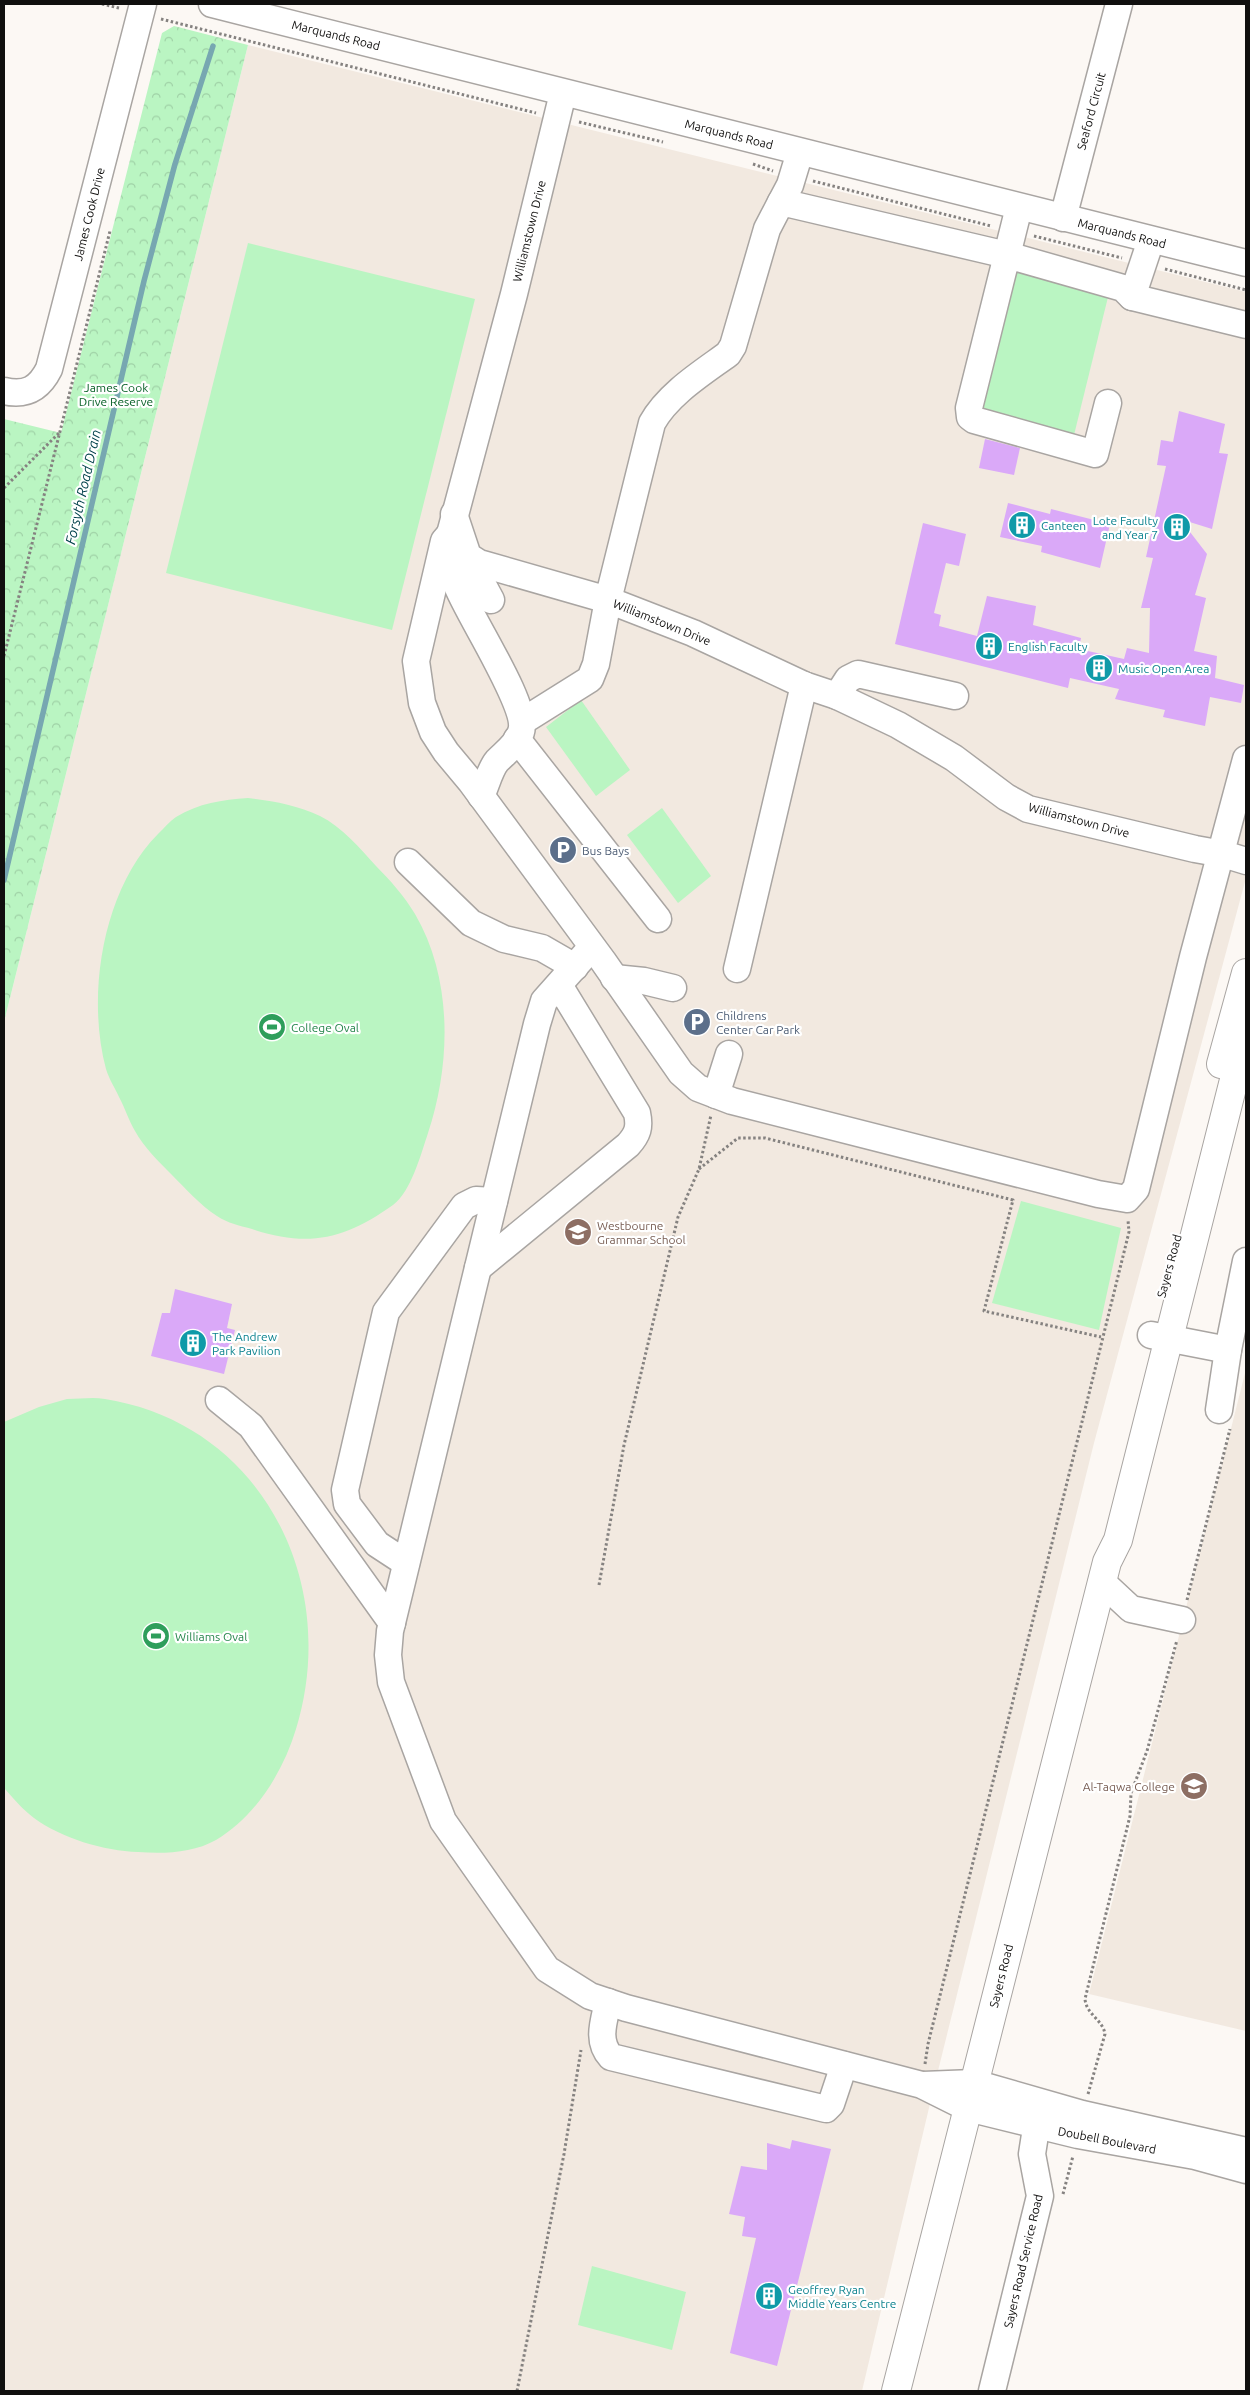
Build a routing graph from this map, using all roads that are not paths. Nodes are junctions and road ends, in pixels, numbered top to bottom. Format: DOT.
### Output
graph roads {
  1 [pos="212,4"];
  2 [pos="1119,4"];
  3 [pos="288,13"];
  4 [pos="147,15"];
  5 [pos="563,93"];
  6 [pos="797,164"];
  7 [pos="781,202"];
  8 [pos="1063,218"];
  9 [pos="1013,231"];
  10 [pos="1148,252"];
  11 [pos="1246,263"];
  12 [pos="1132,297"];
  13 [pos="1246,325"];
  14 [pos="4,391"];
  15 [pos="1108,403"];
  16 [pos="452,524"];
  17 [pos="473,560"];
  18 [pos="491,600"];
  19 [pos="608,600"];
  20 [pos="804,685"];
  21 [pos="836,696"];
  22 [pos="955,696"];
  23 [pos="520,730"];
  24 [pos="1246,759"];
  25 [pos="496,762"];
  26 [pos="461,770"];
  27 [pos="481,796"];
  28 [pos="1234,857"];
  29 [pos="408,862"];
  30 [pos="658,919"];
  31 [pos="592,947"];
  32 [pos="737,969"];
  33 [pos="1246,972"];
  34 [pos="567,976"];
  35 [pos="614,978"];
  36 [pos="673,988"];
  37 [pos="729,1054"];
  38 [pos="1237,1062"];
  39 [pos="716,1095"];
  40 [pos="494,1201"];
  41 [pos="1246,1261"];
  42 [pos="478,1268"];
  43 [pos="1160,1337"];
  44 [pos="1228,1350"];
  45 [pos="219,1400"];
  46 [pos="1225,1416"];
  47 [pos="406,1562"];
  48 [pos="1105,1572"];
  49 [pos="1131,1609"];
  50 [pos="1172,1618"];
  51 [pos="392,1623"];
  52 [pos="1092,1624"];
  53 [pos="608,2002"];
  54 [pos="844,2065"];
  55 [pos="971,2096"];
  56 [pos="1038,2113"];
  57 [pos="1196,2148"];
  58 [pos="1246,2151"];
  59 [pos="1246,2170"];
  60 [pos="896,2391"];
  61 [pos="992,2391"];
  1 -- 3 [label="street, Marquands Road"];
  2 -- 8 [label="street, Seaford Circuit"];
  3 -- 5 [label="street, Marquands Road"];
  4 -- 14 [label="street, James Cook Drive"];
  5 -- 6 [label="street, Marquands Road"];
  5 -- 16 [label="street, Williamstown Drive"];
  6 -- 7 [label="street"];
  6 -- 9 [label="street, Marquands Road"];
  7 -- 9 [label="street"];
  7 -- 19 [label="street"];
  8 -- 9 [label="street, Marquands Road"];
  8 -- 10 [label="street, Marquands Road"];
  9 -- 12 [label="street"];
  9 -- 15 [label="street"];
  10 -- 11 [label="street, Marquands Road"];
  10 -- 12 [label="street"];
  12 -- 13 [label="street"];
  16 -- 17 [label="street"];
  16 -- 23 [label="street, Williamstown Drive"];
  16 -- 26 [label="street"];
  17 -- 18 [label="street"];
  17 -- 19 [label="street"];
  19 -- 20 [label="street, Williamstown Drive"];
  19 -- 23 [label="street, Williamstown Drive"];
  20 -- 21 [label="street, Williamstown Drive"];
  20 -- 32 [label="street"];
  21 -- 22 [label="street"];
  21 -- 28 [label="street, Williamstown Drive"];
  23 -- 25 [label="street"];
  23 -- 30 [label="street"];
  24 -- 28 [label="street"];
  25 -- 26 [label="street"];
  25 -- 27 [label="street"];
  26 -- 27 [label="street"];
  27 -- 31 [label="street"];
  28 -- 39 [label="street"];
  29 -- 34 [label="street"];
  31 -- 34 [label="street, Doubell Boulevard"];
  31 -- 35 [label="street"];
  33 -- 38 [label="main road, Sayers Road"];
  34 -- 40 [label="street, Doubell Boulevard"];
  34 -- 42 [label="street"];
  35 -- 36 [label="street"];
  35 -- 39 [label="street"];
  37 -- 39 [label="street"];
  38 -- 43 [label="main road, Sayers Road"];
  40 -- 42 [label="street, Doubell Boulevard"];
  40 -- 47 [label="street"];
  41 -- 44 [label="street"];
  42 -- 47 [label="street, Doubell Boulevard"];
  43 -- 44 [label="street"];
  43 -- 48 [label="main road, Sayers Road"];
  44 -- 46 [label="street"];
  45 -- 51 [label="street"];
  47 -- 51 [label="street, Doubell Boulevard"];
  48 -- 49 [label="street"];
  48 -- 52 [label="main road, Sayers Road"];
  49 -- 50 [label="street"];
  49 -- 52 [label="street"];
  51 -- 53 [label="street, Doubell Boulevard"];
  52 -- 55 [label="main road, Sayers Road"];
  53 -- 54 [label="street, Doubell Boulevard"];
  53 -- 54 [label="street"];
  54 -- 55 [label="street, Doubell Boulevard"];
  55 -- 56 [label="street, Doubell Boulevard"];
  55 -- 60 [label="main road, Sayers Road"];
  56 -- 57 [label="street, Doubell Boulevard"];
  56 -- 57 [label="street, Doubell Boulevard"];
  56 -- 61 [label="street, Sayers Road Service Road"];
  57 -- 58 [label="street, Doubell Boulevard"];
  57 -- 59 [label="street, Doubell Boulevard"];
}
